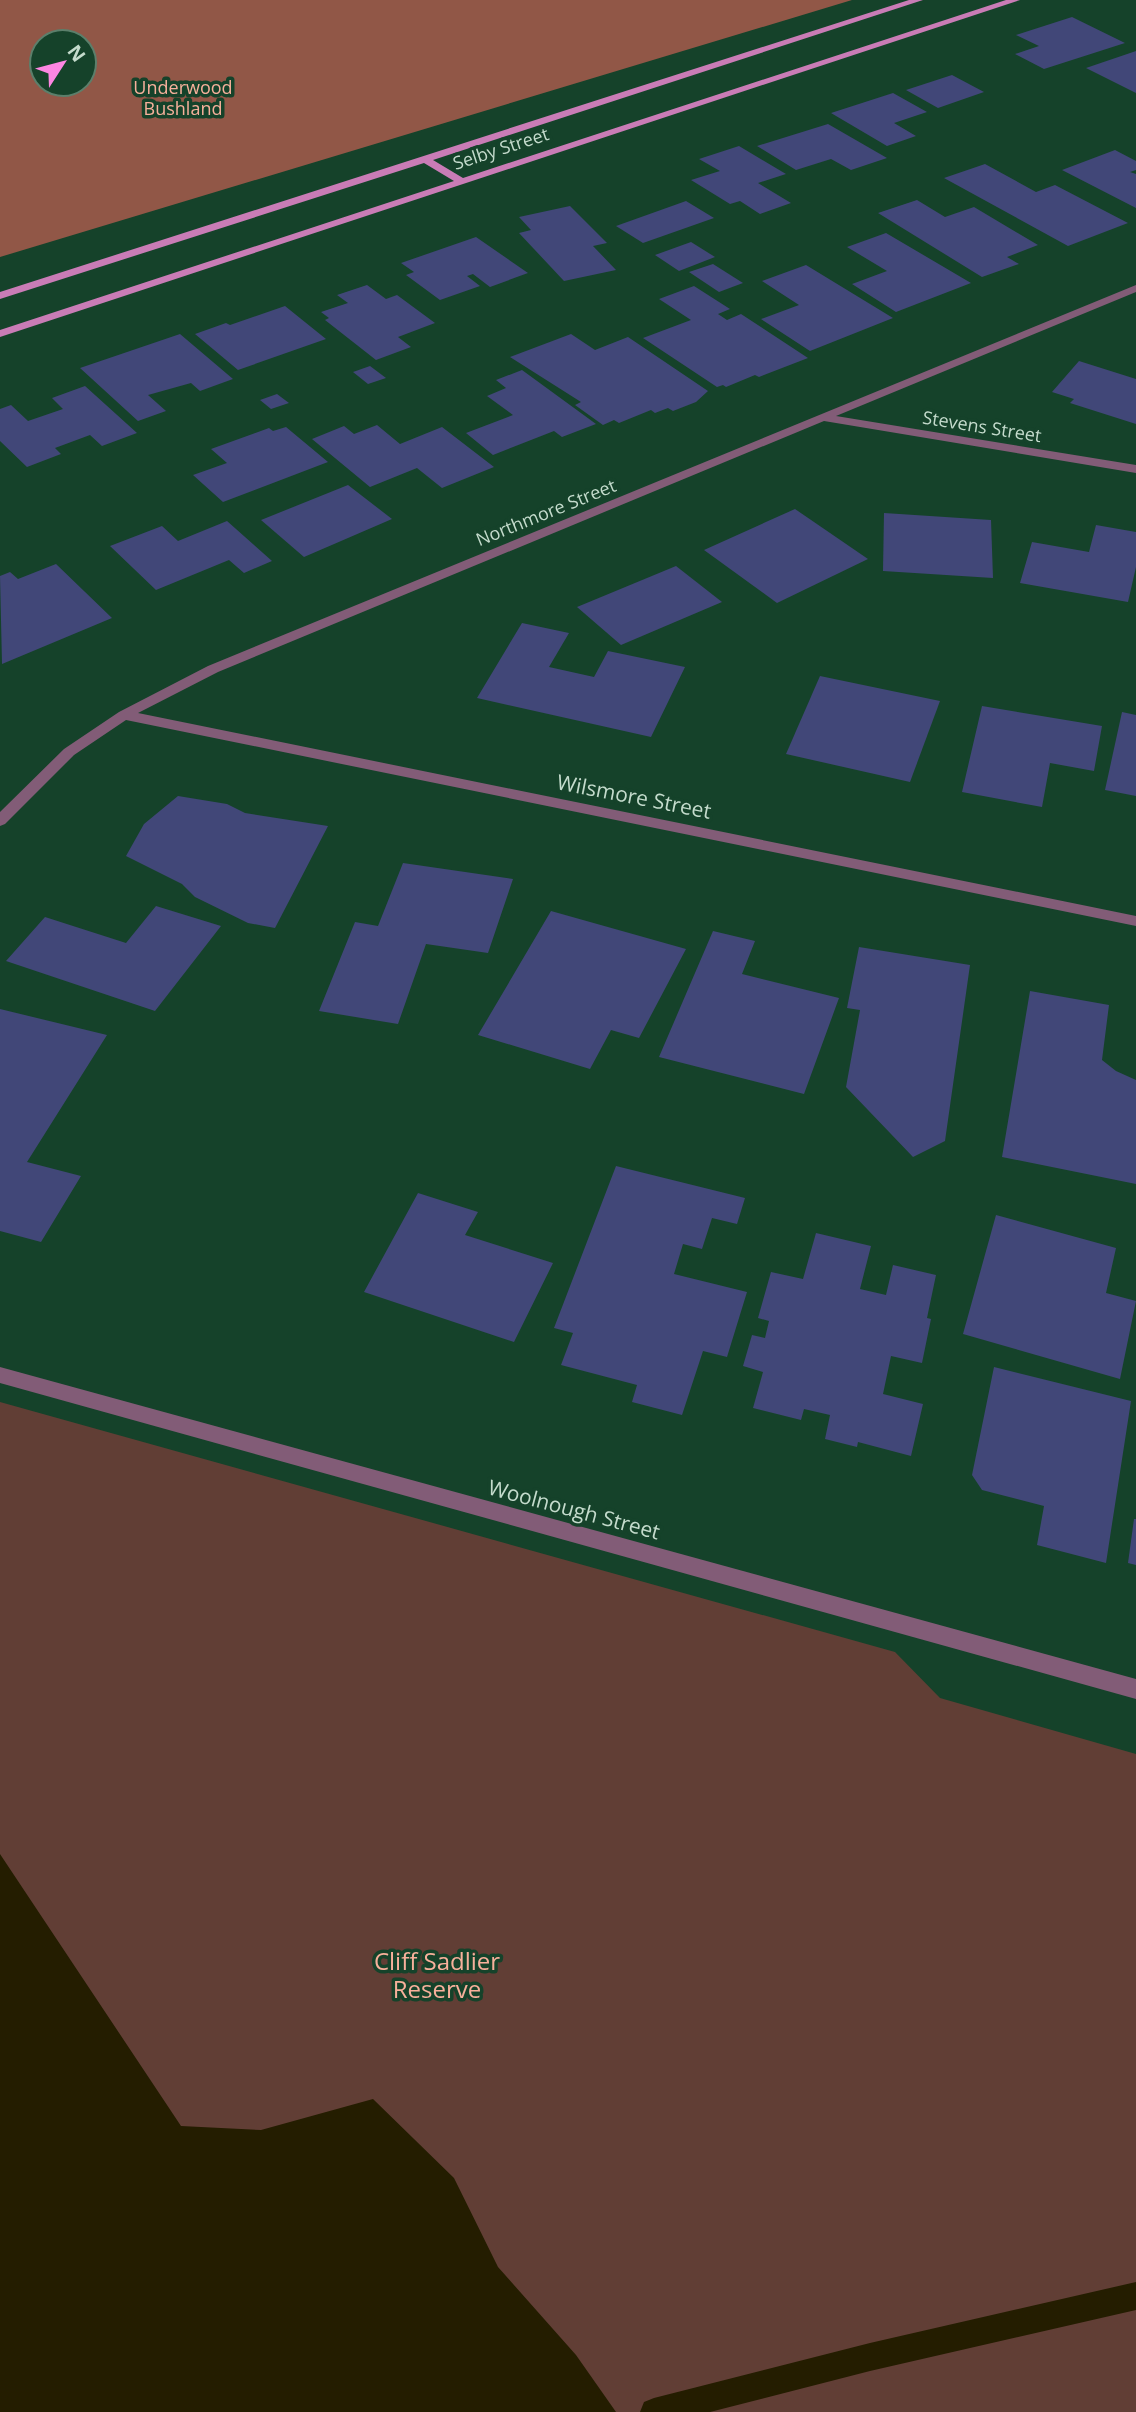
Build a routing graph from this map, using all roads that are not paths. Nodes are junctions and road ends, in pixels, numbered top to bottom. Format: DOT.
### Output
graph roads {
  1 [pos="918,0"];
  2 [pos="1015,0"];
  3 [pos="423,158"];
  4 [pos="461,181"];
  5 [pos="1136,288"];
  6 [pos="0,296"];
  7 [pos="0,334"];
  8 [pos="823,418"];
  9 [pos="1136,469"];
  10 [pos="124,715"];
  11 [pos="0,821"];
  12 [pos="1136,921"];
  13 [pos="0,1375"];
  14 [pos="1136,1689"];
  1 -- 3 [label="main road, Selby Street"];
  2 -- 4 [label="main road, Selby Street"];
  3 -- 4 [label="main road"];
  3 -- 6 [label="main road, Selby Street"];
  4 -- 7 [label="main road, Selby Street"];
  5 -- 8 [label="street, Northmore Street"];
  8 -- 9 [label="street, Stevens Street"];
  8 -- 10 [label="street, Northmore Street"];
  10 -- 11 [label="street, Northmore Street"];
  10 -- 12 [label="street, Wilsmore Street"];
  13 -- 14 [label="street, Woolnough Street"];
}
